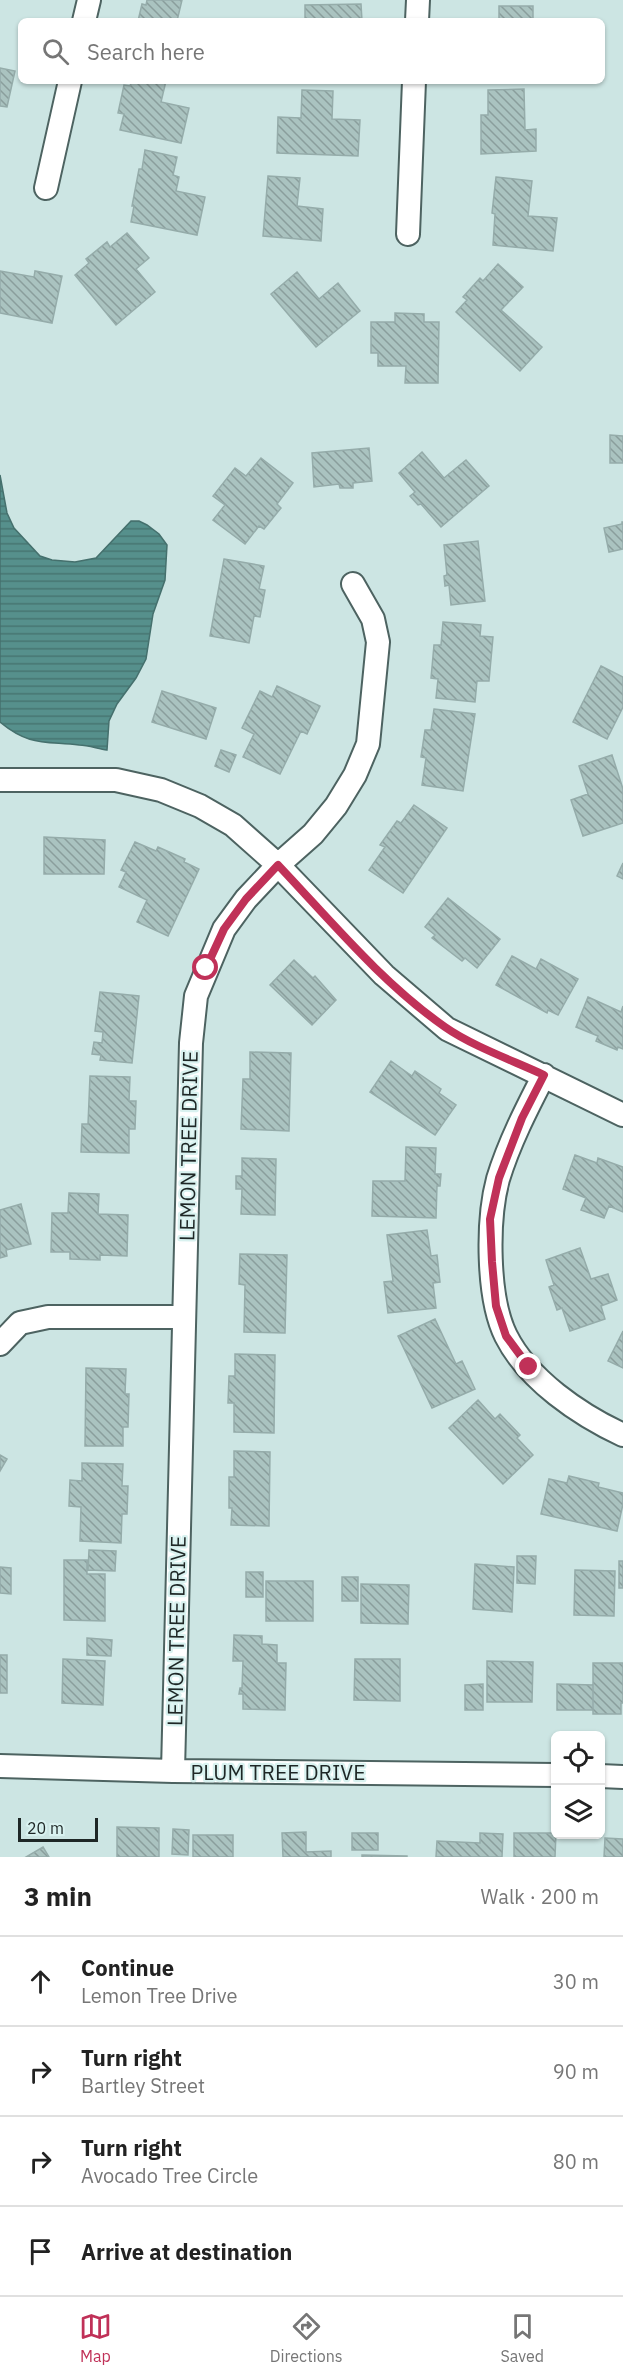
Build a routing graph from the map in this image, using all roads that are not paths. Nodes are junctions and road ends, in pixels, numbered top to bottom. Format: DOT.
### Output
graph roads {
  1 [pos="89,0"];
  2 [pos="417,0"];
  3 [pos="85,18"];
  4 [pos="417,18"];
  5 [pos="69,84"];
  6 [pos="414,84"];
  7 [pos="46,188"];
  8 [pos="408,234"];
  9 [pos="353,584"];
  10 [pos="0,780"];
  11 [pos="278,865"];
  12 [pos="544,1075"];
  13 [pos="623,1115"];
  14 [pos="184,1317"];
  15 [pos="0,1344"];
  16 [pos="623,1435"];
  17 [pos="0,1766"];
  18 [pos="173,1771"];
  19 [pos="551,1775"];
  20 [pos="605,1776"];
  21 [pos="623,1777"];
  1 -- 3 [label="street"];
  2 -- 4 [label="street"];
  5 -- 7 [label="street"];
  6 -- 8 [label="street"];
  9 -- 11 [label="street, LEMON TREE DRIVE"];
  10 -- 11 [label="street"];
  11 -- 12 [label="street"];
  11 -- 14 [label="street, LEMON TREE DRIVE"];
  12 -- 13 [label="street"];
  12 -- 16 [label="street"];
  14 -- 15 [label="street"];
  14 -- 18 [label="street, LEMON TREE DRIVE"];
  17 -- 18 [label="street, PLUM TREE DRIVE"];
  18 -- 19 [label="street, PLUM TREE DRIVE"];
  20 -- 21 [label="street"];
}
